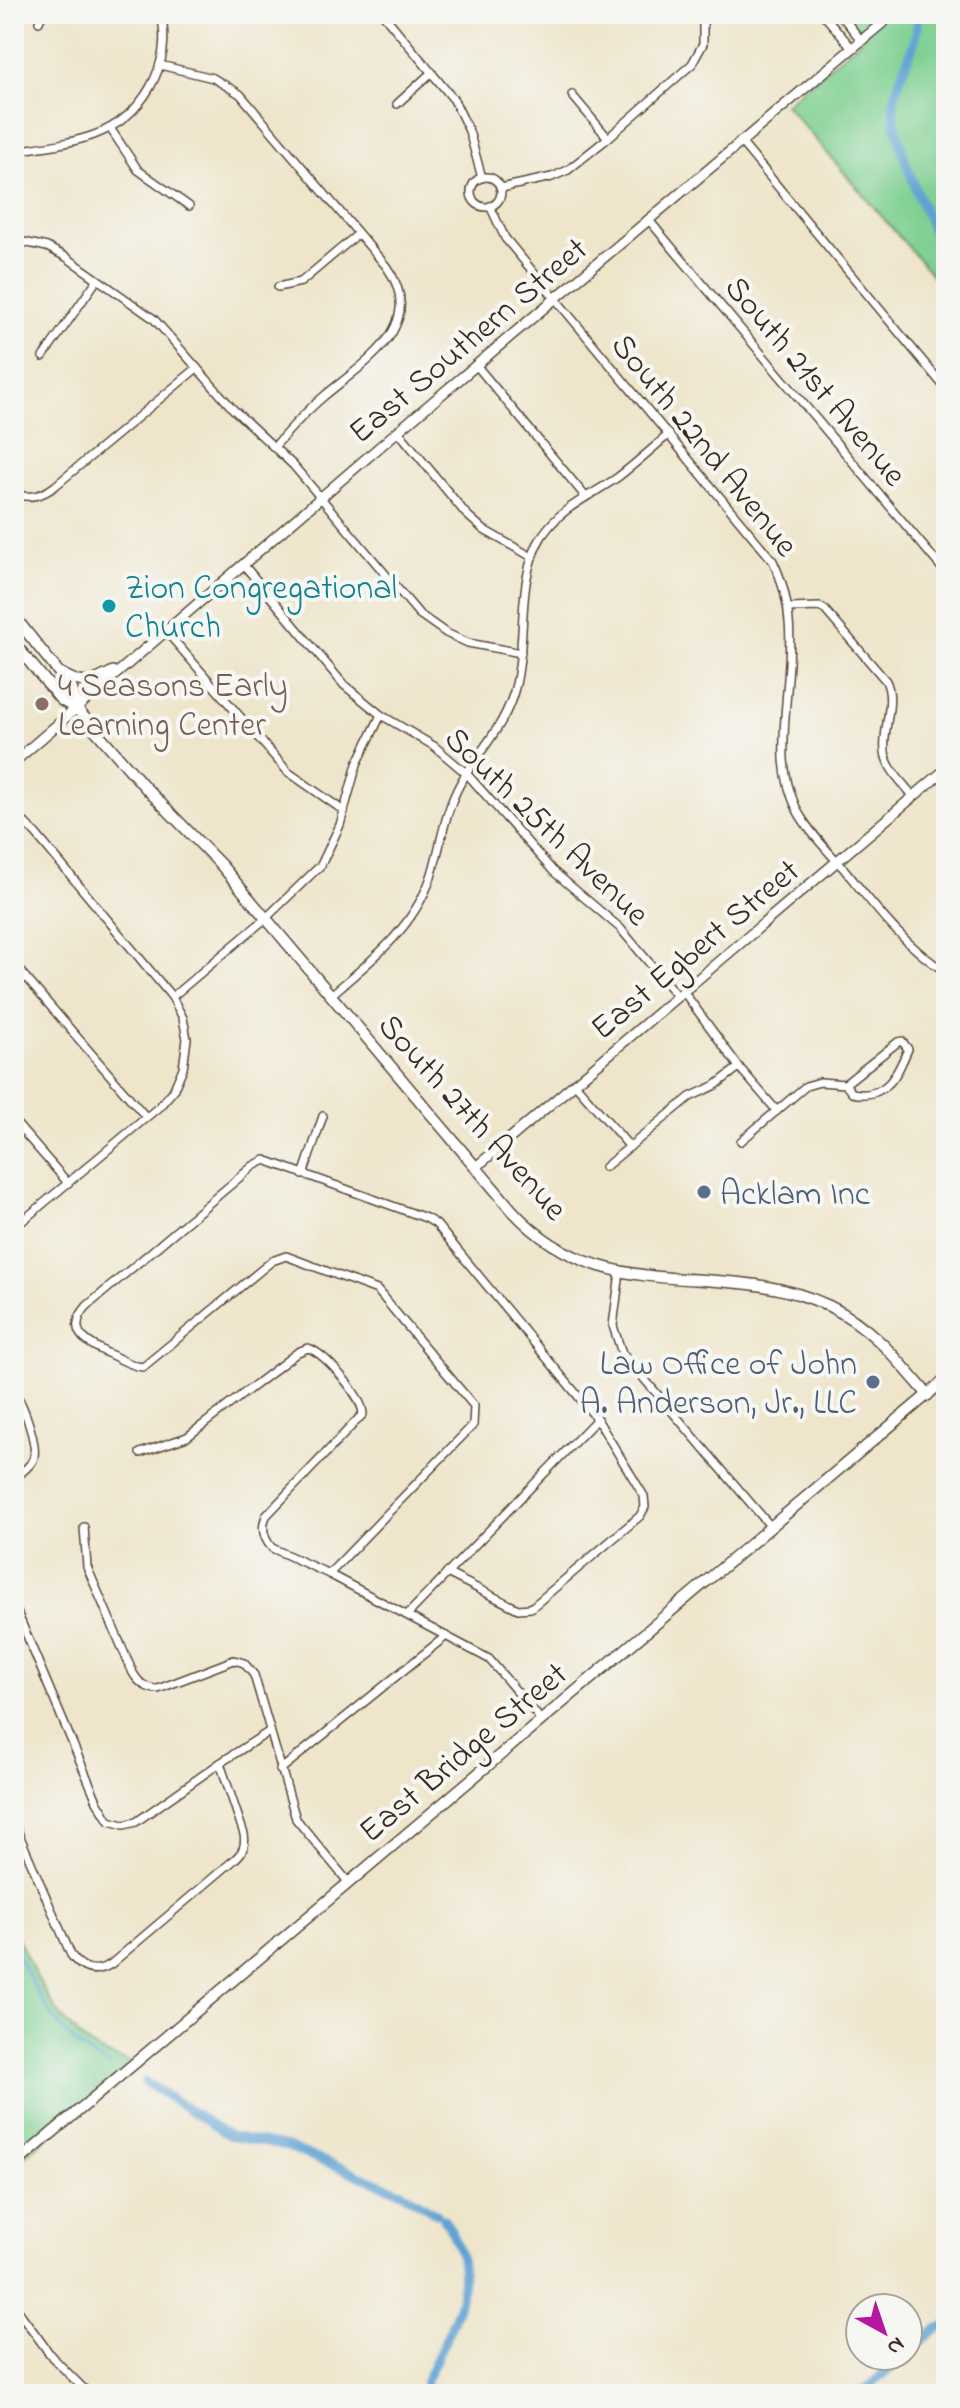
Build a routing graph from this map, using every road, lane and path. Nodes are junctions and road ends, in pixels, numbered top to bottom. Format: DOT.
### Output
graph roads {
  1 [pos="161,14"];
  2 [pos="383,14"];
  3 [pos="703,14"];
  4 [pos="823,14"];
  5 [pos="840,14"];
  6 [pos="893,14"];
  7 [pos="861,40"];
  8 [pos="852,48"];
  9 [pos="160,65"];
  10 [pos="432,72"];
  11 [pos="572,95"];
  12 [pos="397,104"];
  13 [pos="110,128"];
  14 [pos="608,138"];
  15 [pos="740,141"];
  16 [pos="14,151"];
  17 [pos="482,178"];
  18 [pos="501,188"];
  19 [pos="189,206"];
  20 [pos="490,206"];
  21 [pos="648,219"];
  22 [pos="358,234"];
  23 [pos="14,240"];
  24 [pos="97,280"];
  25 [pos="278,287"];
  26 [pos="555,299"];
  27 [pos="400,310"];
  28 [pos="412,311"];
  29 [pos="43,357"];
  30 [pos="476,365"];
  31 [pos="197,368"];
  32 [pos="946,389"];
  33 [pos="398,431"];
  34 [pos="669,434"];
  35 [pos="275,446"];
  36 [pos="14,494"];
  37 [pos="585,496"];
  38 [pos="27,498"];
  39 [pos="320,498"];
  40 [pos="26,509"];
  41 [pos="532,557"];
  42 [pos="243,564"];
  43 [pos="946,573"];
  44 [pos="789,608"];
  45 [pos="14,616"];
  46 [pos="165,630"];
  47 [pos="14,643"];
  48 [pos="521,653"];
  49 [pos="127,664"];
  50 [pos="57,670"];
  51 [pos="77,709"];
  52 [pos="381,715"];
  53 [pos="14,762"];
  54 [pos="946,769"];
  55 [pos="467,774"];
  56 [pos="913,796"];
  57 [pos="344,811"];
  58 [pos="14,812"];
  59 [pos="837,862"];
  60 [pos="265,919"];
  61 [pos="14,964"];
  62 [pos="946,972"];
  63 [pos="680,994"];
  64 [pos="331,995"];
  65 [pos="172,997"];
  66 [pos="739,1067"];
  67 [pos="575,1084"];
  68 [pos="845,1084"];
  69 [pos="777,1111"];
  70 [pos="323,1116"];
  71 [pos="146,1117"];
  72 [pos="14,1121"];
  73 [pos="741,1141"];
  74 [pos="630,1147"];
  75 [pos="476,1167"];
  76 [pos="605,1167"];
  77 [pos="303,1175"];
  78 [pos="68,1183"];
  79 [pos="14,1228"];
  80 [pos="620,1272"];
  81 [pos="946,1379"];
  82 [pos="14,1392"];
  83 [pos="928,1395"];
  84 [pos="597,1419"];
  85 [pos="140,1453"];
  86 [pos="14,1479"];
  87 [pos="84,1527"];
  88 [pos="771,1527"];
  89 [pos="447,1573"];
  90 [pos="329,1574"];
  91 [pos="14,1605"];
  92 [pos="407,1615"];
  93 [pos="446,1636"];
  94 [pos="542,1721"];
  95 [pos="270,1731"];
  96 [pos="220,1763"];
  97 [pos="280,1770"];
  98 [pos="14,1823"];
  99 [pos="349,1883"];
  100 [pos="14,2165"];
  101 [pos="14,2305"];
  102 [pos="89,2394"];
  1 -- 9 [label="street"];
  2 -- 10 [label="street"];
  3 -- 14 [label="street"];
  4 -- 8 [label="street"];
  5 -- 7 [label="street"];
  6 -- 7 [label="street, East Southern Street"];
  7 -- 8 [label="street, East Southern Street"];
  8 -- 15 [label="street, East Southern Street"];
  9 -- 13 [label="street"];
  9 -- 22 [label="street"];
  10 -- 12 [label="street"];
  10 -- 17 [label="street"];
  11 -- 14 [label="street"];
  13 -- 16 [label="street"];
  13 -- 19 [label="street"];
  14 -- 18 [label="street"];
  15 -- 21 [label="street, East Southern Street"];
  15 -- 32 [label="street"];
  17 -- 18 [label="street"];
  17 -- 20 [label="street"];
  18 -- 20 [label="street"];
  20 -- 26 [label="street, South 22nd Avenue"];
  21 -- 26 [label="street, East Southern Street"];
  21 -- 43 [label="street, South 21st Avenue"];
  22 -- 25 [label="street"];
  22 -- 27 [label="street"];
  23 -- 24 [label="street"];
  24 -- 29 [label="street"];
  24 -- 31 [label="street"];
  26 -- 30 [label="street, East Southern Street"];
  26 -- 34 [label="street, South 22nd Avenue"];
  27 -- 28 [label="street"];
  27 -- 35 [label="street"];
  30 -- 33 [label="street, East Southern Street"];
  30 -- 37 [label="street"];
  31 -- 35 [label="street"];
  31 -- 38 [label="street"];
  33 -- 39 [label="street, East Southern Street"];
  33 -- 41 [label="street"];
  34 -- 37 [label="street"];
  34 -- 44 [label="street, South 22nd Avenue"];
  35 -- 39 [label="street"];
  36 -- 38 [label="street"];
  37 -- 41 [label="street"];
  38 -- 40 [label="street"];
  39 -- 42 [label="street, East Southern Street"];
  39 -- 48 [label="street"];
  41 -- 48 [label="street"];
  42 -- 46 [label="street, East Southern Street"];
  42 -- 52 [label="street, South 25th Avenue"];
  44 -- 56 [label="street"];
  44 -- 59 [label="street, South 22nd Avenue"];
  45 -- 50 [label="main road, South 27th Avenue"];
  46 -- 49 [label="street, East Southern Street"];
  46 -- 57 [label="street"];
  47 -- 51 [label="main road, South 27th Avenue"];
  48 -- 55 [label="street"];
  49 -- 50 [label="street"];
  49 -- 51 [label="street, East Southern Street"];
  50 -- 51 [label="main road, South 27th Avenue"];
  51 -- 53 [label="street, East Southern Street"];
  51 -- 60 [label="main road, South 27th Avenue"];
  52 -- 55 [label="street, South 25th Avenue"];
  52 -- 57 [label="street"];
  54 -- 56 [label="street, East Egbert Street"];
  55 -- 63 [label="street, South 25th Avenue"];
  55 -- 64 [label="street"];
  56 -- 59 [label="street, East Egbert Street"];
  57 -- 60 [label="street"];
  58 -- 65 [label="street"];
  59 -- 62 [label="street, South 22nd Avenue"];
  59 -- 63 [label="street, East Egbert Street"];
  60 -- 64 [label="main road, South 27th Avenue"];
  60 -- 65 [label="street"];
  61 -- 71 [label="street"];
  63 -- 66 [label="street, South 25th Avenue"];
  63 -- 67 [label="street, East Egbert Street"];
  64 -- 75 [label="main road, South 27th Avenue"];
  65 -- 71 [label="street"];
  66 -- 69 [label="street, South 25th Avenue"];
  66 -- 74 [label="street"];
  67 -- 74 [label="street"];
  67 -- 75 [label="street, East Egbert Street"];
  68 -- 68 [label="street"];
  68 -- 69 [label="street"];
  69 -- 73 [label="street"];
  70 -- 77 [label="street"];
  71 -- 78 [label="street"];
  72 -- 78 [label="street"];
  74 -- 76 [label="street"];
  75 -- 80 [label="main road, South 27th Avenue"];
  77 -- 84 [label="street"];
  77 -- 90 [label="street"];
  78 -- 79 [label="street"];
  80 -- 83 [label="main road, South 27th Avenue"];
  80 -- 88 [label="street"];
  81 -- 83 [label="main road, East Bridge Street"];
  82 -- 86 [label="street"];
  83 -- 88 [label="main road, East Bridge Street"];
  84 -- 89 [label="street"];
  84 -- 89 [label="street"];
  85 -- 90 [label="street"];
  87 -- 95 [label="street"];
  88 -- 94 [label="main road, East Bridge Street"];
  89 -- 92 [label="street"];
  90 -- 92 [label="street"];
  91 -- 96 [label="street"];
  92 -- 93 [label="street"];
  93 -- 94 [label="street"];
  93 -- 97 [label="street"];
  94 -- 99 [label="main road, East Bridge Street"];
  95 -- 96 [label="street"];
  95 -- 97 [label="street"];
  96 -- 98 [label="street"];
  97 -- 99 [label="street"];
  99 -- 100 [label="main road, East Bridge Street"];
  101 -- 102 [label="street"];
}
